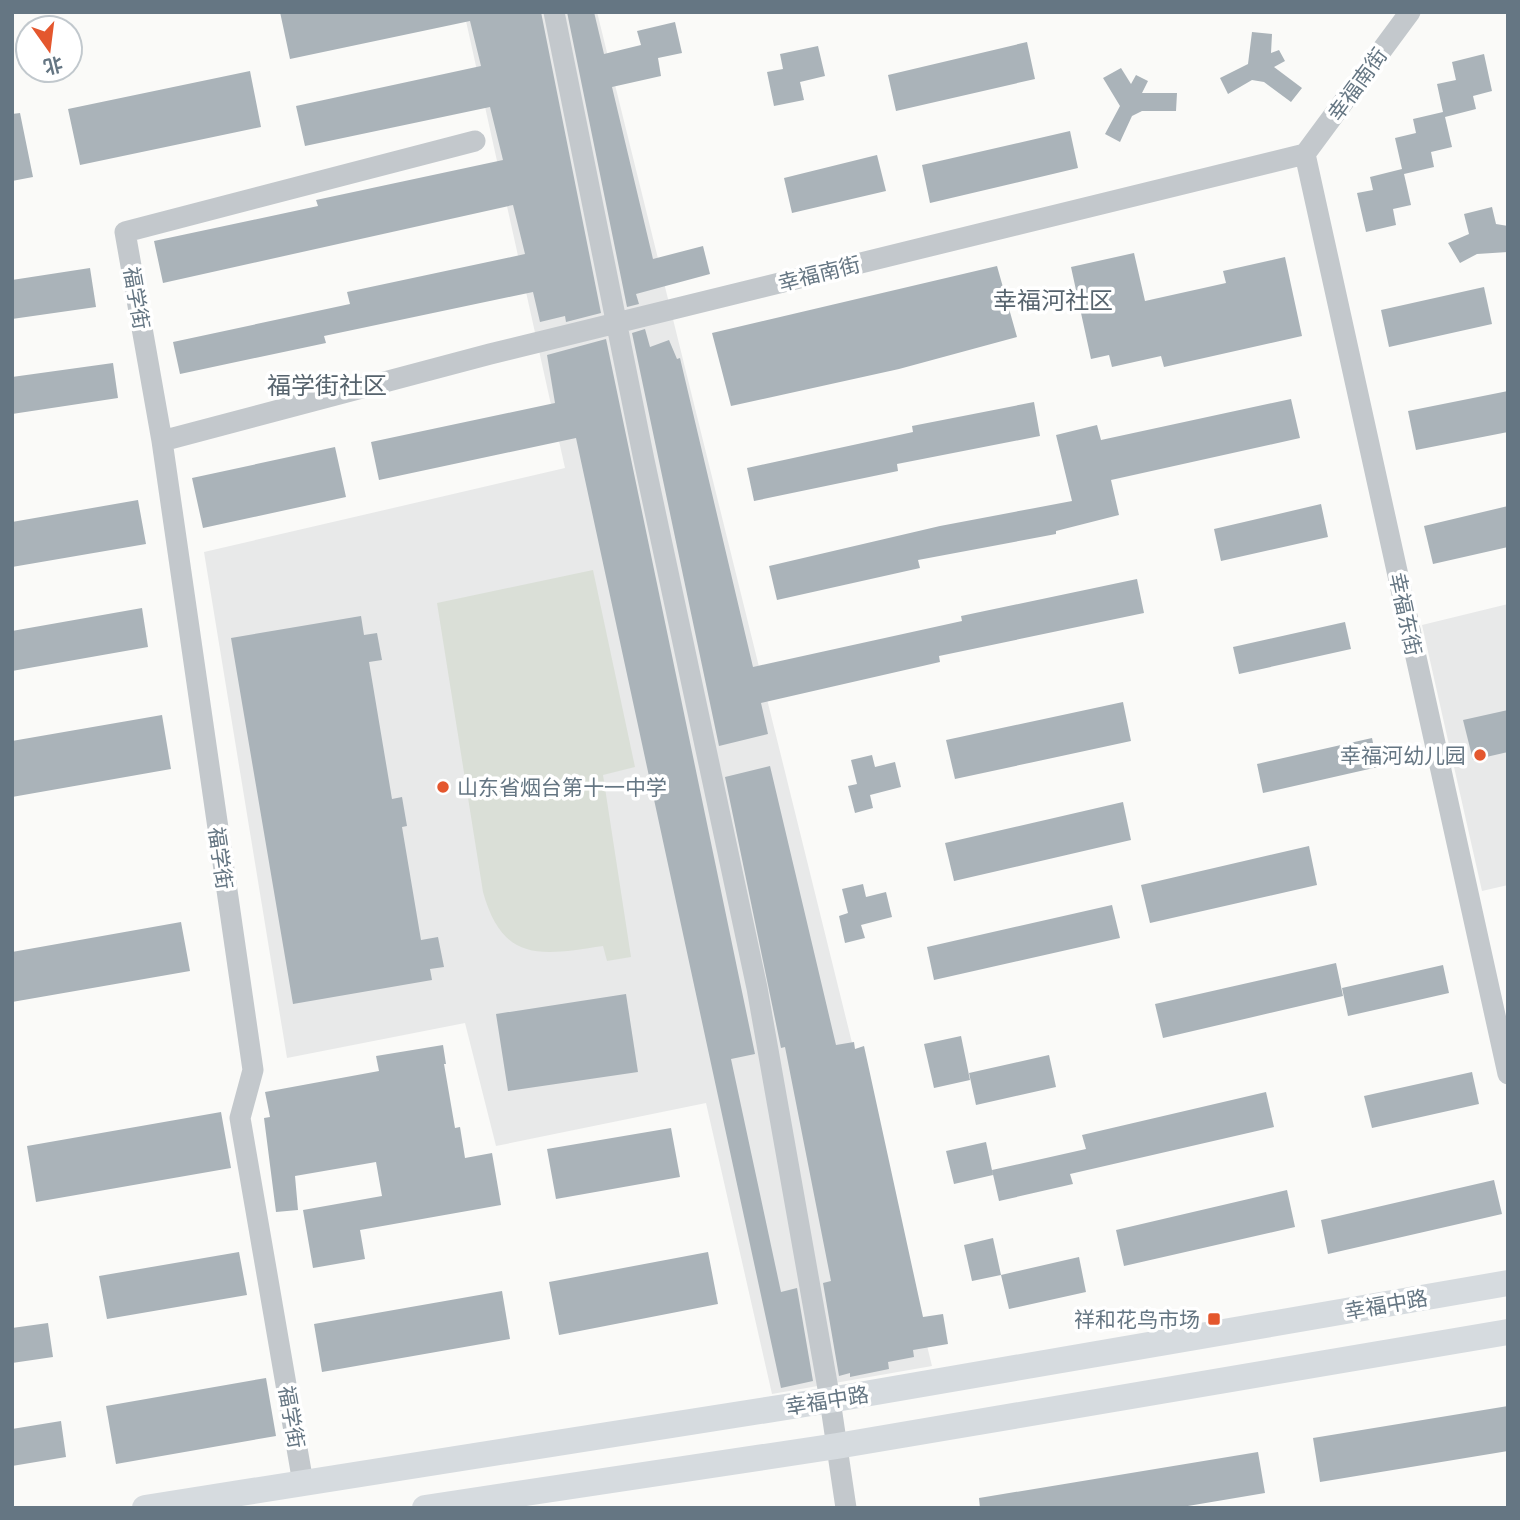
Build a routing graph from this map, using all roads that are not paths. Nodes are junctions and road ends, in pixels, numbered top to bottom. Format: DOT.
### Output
graph roads {
  1 [pos="554,12"];
  2 [pos="1410,12"];
  3 [pos="475,141"];
  4 [pos="1305,154"];
  5 [pos="162,441"];
  6 [pos="1508,1074"];
  7 [pos="1508,1283"];
  8 [pos="1508,1332"];
  9 [pos="830,1400"];
  10 [pos="837,1446"];
  11 [pos="303,1483"];
  12 [pos="145,1508"];
  13 [pos="425,1508"];
  14 [pos="846,1508"];
  1 -- 9 [label="street"];
  2 -- 4 [label="street, 幸福南街"];
  3 -- 5 [label="street, 福学街"];
  4 -- 5 [label="street, 幸福南街"];
  4 -- 6 [label="street, 幸福东街"];
  5 -- 11 [label="street, 福学街"];
  7 -- 9 [label="main road, 幸福中路"];
  8 -- 10 [label="main road"];
  9 -- 10 [label="street"];
  9 -- 11 [label="main road, 幸福中路"];
  10 -- 13 [label="main road"];
  10 -- 14 [label="street"];
  11 -- 12 [label="main road, 幸福中路"];
}
